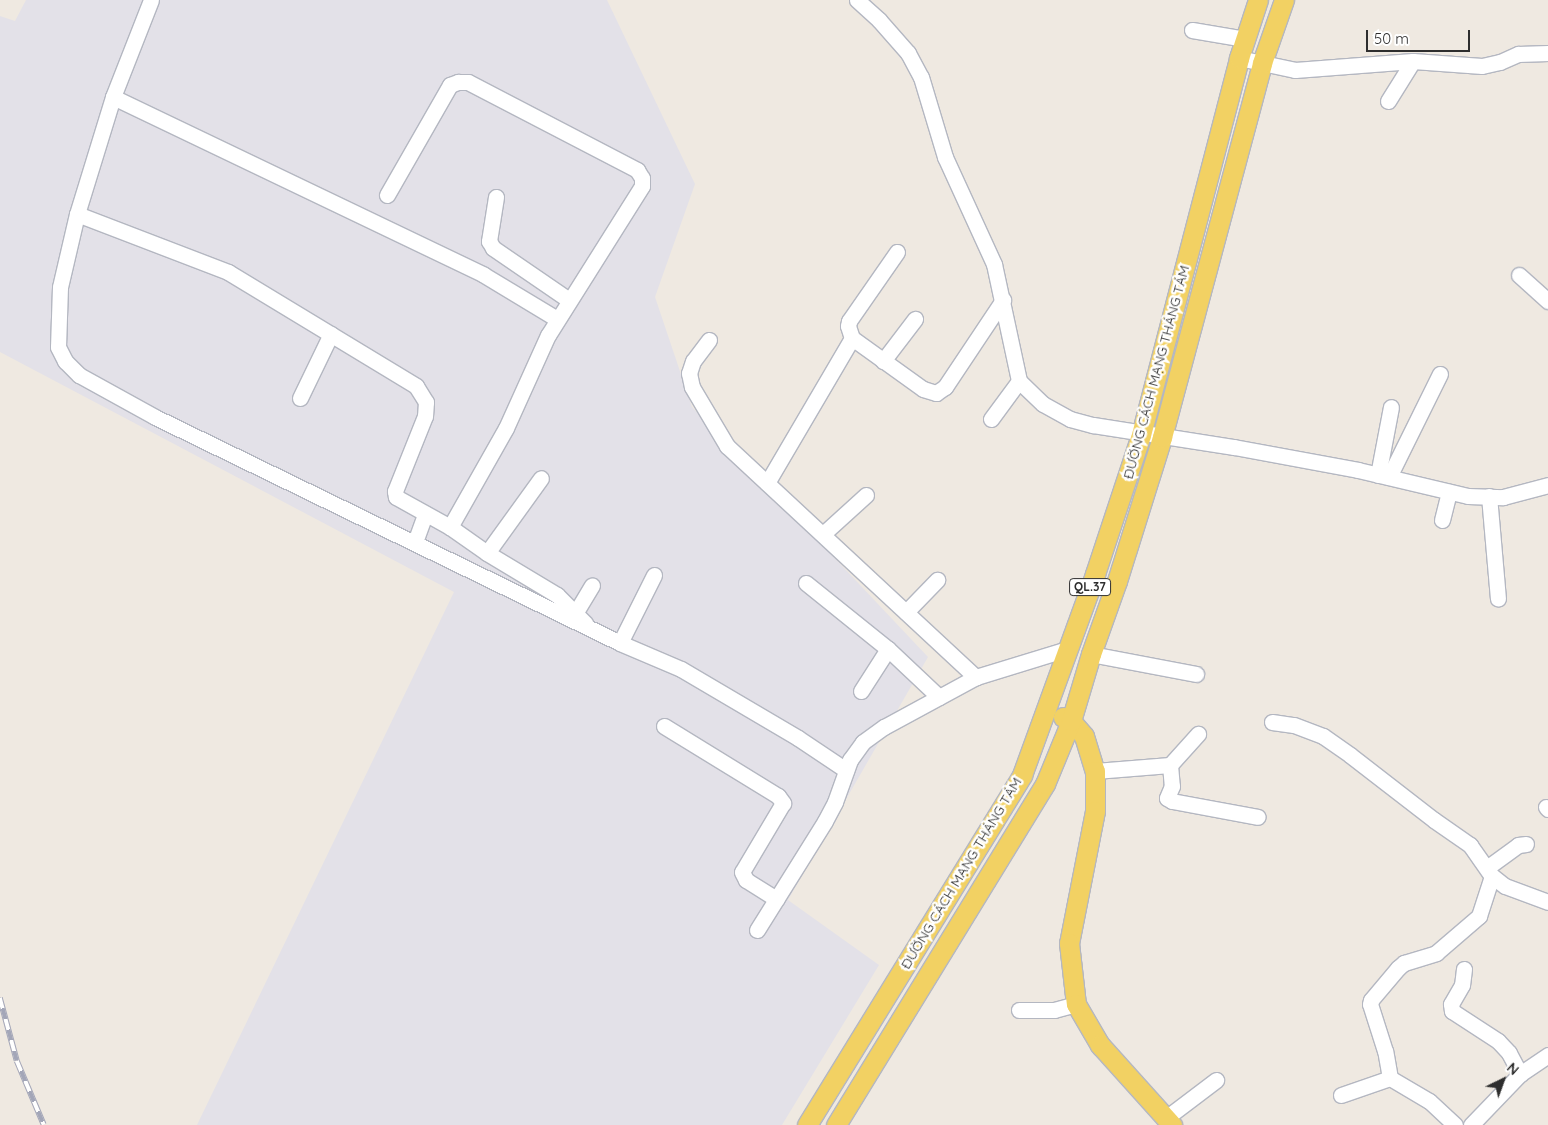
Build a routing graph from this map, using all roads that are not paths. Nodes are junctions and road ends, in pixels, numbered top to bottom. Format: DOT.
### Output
graph roads {
  1 [pos="151,0"];
  2 [pos="857,0"];
  3 [pos="1258,0"];
  4 [pos="1284,0"];
  5 [pos="1192,30"];
  6 [pos="1245,39"];
  7 [pos="1548,53"];
  8 [pos="1239,58"];
  9 [pos="1413,61"];
  10 [pos="1262,63"];
  11 [pos="113,97"];
  12 [pos="1388,101"];
  13 [pos="388,195"];
  14 [pos="496,197"];
  15 [pos="77,214"];
  16 [pos="897,252"];
  17 [pos="1519,275"];
  18 [pos="569,300"];
  19 [pos="1003,300"];
  20 [pos="1548,301"];
  21 [pos="557,319"];
  22 [pos="915,319"];
  23 [pos="331,334"];
  24 [pos="852,338"];
  25 [pos="709,340"];
  26 [pos="883,361"];
  27 [pos="1440,374"];
  28 [pos="1019,381"];
  29 [pos="300,398"];
  30 [pos="1391,407"];
  31 [pos="992,420"];
  32 [pos="1141,434"];
  33 [pos="1162,437"];
  34 [pos="1383,476"];
  35 [pos="541,478"];
  36 [pos="767,483"];
  37 [pos="1548,485"];
  38 [pos="1449,492"];
  39 [pos="866,495"];
  40 [pos="1490,496"];
  41 [pos="424,514"];
  42 [pos="1442,520"];
  43 [pos="450,527"];
  44 [pos="823,534"];
  45 [pos="415,542"];
  46 [pos="487,553"];
  47 [pos="654,575"];
  48 [pos="937,580"];
  49 [pos="806,583"];
  50 [pos="592,585"];
  51 [pos="1498,599"];
  52 [pos="576,612"];
  53 [pos="906,612"];
  54 [pos="589,628"];
  55 [pos="620,643"];
  56 [pos="888,649"];
  57 [pos="1067,649"];
  58 [pos="1091,654"];
  59 [pos="1196,674"];
  60 [pos="976,677"];
  61 [pos="860,691"];
  62 [pos="939,697"];
  63 [pos="1046,708"];
  64 [pos="1071,721"];
  65 [pos="1272,722"];
  66 [pos="664,726"];
  67 [pos="1198,734"];
  68 [pos="1170,765"];
  69 [pos="846,770"];
  70 [pos="1095,771"];
  71 [pos="1258,818"];
  72 [pos="1526,844"];
  73 [pos="1490,871"];
  74 [pos="776,899"];
  75 [pos="1548,902"];
  76 [pos="757,930"];
  77 [pos="1464,969"];
  78 [pos="1076,1004"];
  79 [pos="1019,1010"];
  80 [pos="1548,1055"];
  81 [pos="1520,1074"];
  82 [pos="1390,1078"];
  83 [pos="1216,1080"];
  84 [pos="1341,1095"];
  85 [pos="1170,1123"];
  86 [pos="807,1125"];
  87 [pos="836,1125"];
  88 [pos="1455,1125"];
  89 [pos="1471,1125"];
  1 -- 11 [label="street"];
  2 -- 19 [label="street"];
  3 -- 6 [label="main road, ĐƯỜNG CÁCH MẠNG THÁNG TÁM / QL.37"];
  4 -- 10 [label="main road, ĐƯỜNG CÁCH MẠNG THÁNG TÁM / QL.37"];
  5 -- 6 [label="street"];
  6 -- 8 [label="main road, ĐƯỜNG CÁCH MẠNG THÁNG TÁM / QL.37"];
  7 -- 9 [label="street"];
  8 -- 10 [label="street"];
  8 -- 32 [label="main road, ĐƯỜNG CÁCH MẠNG THÁNG TÁM / QL.37"];
  9 -- 10 [label="street"];
  9 -- 12 [label="street"];
  10 -- 33 [label="main road, ĐƯỜNG CÁCH MẠNG THÁNG TÁM / QL.37"];
  11 -- 15 [label="street"];
  11 -- 21 [label="street"];
  13 -- 18 [label="street"];
  14 -- 18 [label="street"];
  15 -- 23 [label="street"];
  15 -- 45 [label="street"];
  16 -- 24 [label="street"];
  17 -- 20 [label="street"];
  18 -- 21 [label="street"];
  19 -- 26 [label="street"];
  19 -- 28 [label="street"];
  21 -- 43 [label="street"];
  22 -- 26 [label="street"];
  23 -- 29 [label="street"];
  23 -- 41 [label="street"];
  24 -- 26 [label="street"];
  24 -- 36 [label="street"];
  25 -- 36 [label="street"];
  27 -- 34 [label="street"];
  28 -- 31 [label="street"];
  28 -- 32 [label="street"];
  30 -- 34 [label="street"];
  32 -- 33 [label="street"];
  32 -- 57 [label="main road, ĐƯỜNG CÁCH MẠNG THÁNG TÁM / QL.37"];
  33 -- 34 [label="street"];
  33 -- 58 [label="main road, ĐƯỜNG CÁCH MẠNG THÁNG TÁM / QL.37"];
  34 -- 38 [label="street"];
  35 -- 46 [label="street"];
  36 -- 44 [label="street"];
  37 -- 40 [label="street"];
  38 -- 40 [label="street"];
  38 -- 42 [label="street"];
  39 -- 44 [label="street"];
  40 -- 51 [label="street"];
  41 -- 43 [label="street"];
  41 -- 45 [label="street"];
  43 -- 46 [label="street"];
  44 -- 53 [label="street"];
  45 -- 54 [label="street"];
  46 -- 52 [label="street"];
  47 -- 55 [label="street"];
  48 -- 53 [label="street"];
  49 -- 56 [label="street"];
  50 -- 52 [label="street"];
  52 -- 54 [label="street"];
  53 -- 60 [label="street"];
  54 -- 55 [label="street"];
  55 -- 69 [label="street"];
  56 -- 61 [label="street"];
  56 -- 62 [label="street"];
  57 -- 60 [label="street"];
  57 -- 63 [label="main road, ĐƯỜNG CÁCH MẠNG THÁNG TÁM / QL.37"];
  58 -- 59 [label="street"];
  58 -- 64 [label="main road, ĐƯỜNG CÁCH MẠNG THÁNG TÁM / QL.37"];
  60 -- 62 [label="street"];
  62 -- 69 [label="street"];
  63 -- 64 [label="main road"];
  63 -- 86 [label="main road, ĐƯỜNG CÁCH MẠNG THÁNG TÁM / QL.37"];
  64 -- 70 [label="main road"];
  64 -- 87 [label="main road, ĐƯỜNG CÁCH MẠNG THÁNG TÁM / QL.37"];
  65 -- 73 [label="street"];
  66 -- 74 [label="street"];
  67 -- 68 [label="street"];
  68 -- 70 [label="street"];
  68 -- 71 [label="street"];
  69 -- 74 [label="street"];
  70 -- 78 [label="main road"];
  72 -- 73 [label="street"];
  73 -- 75 [label="street"];
  73 -- 82 [label="street"];
  74 -- 76 [label="street"];
  77 -- 81 [label="street"];
  78 -- 79 [label="street"];
  78 -- 85 [label="main road"];
  80 -- 81 [label="street"];
  81 -- 89 [label="street"];
  82 -- 84 [label="street"];
  82 -- 88 [label="street"];
  83 -- 85 [label="street"];
}
